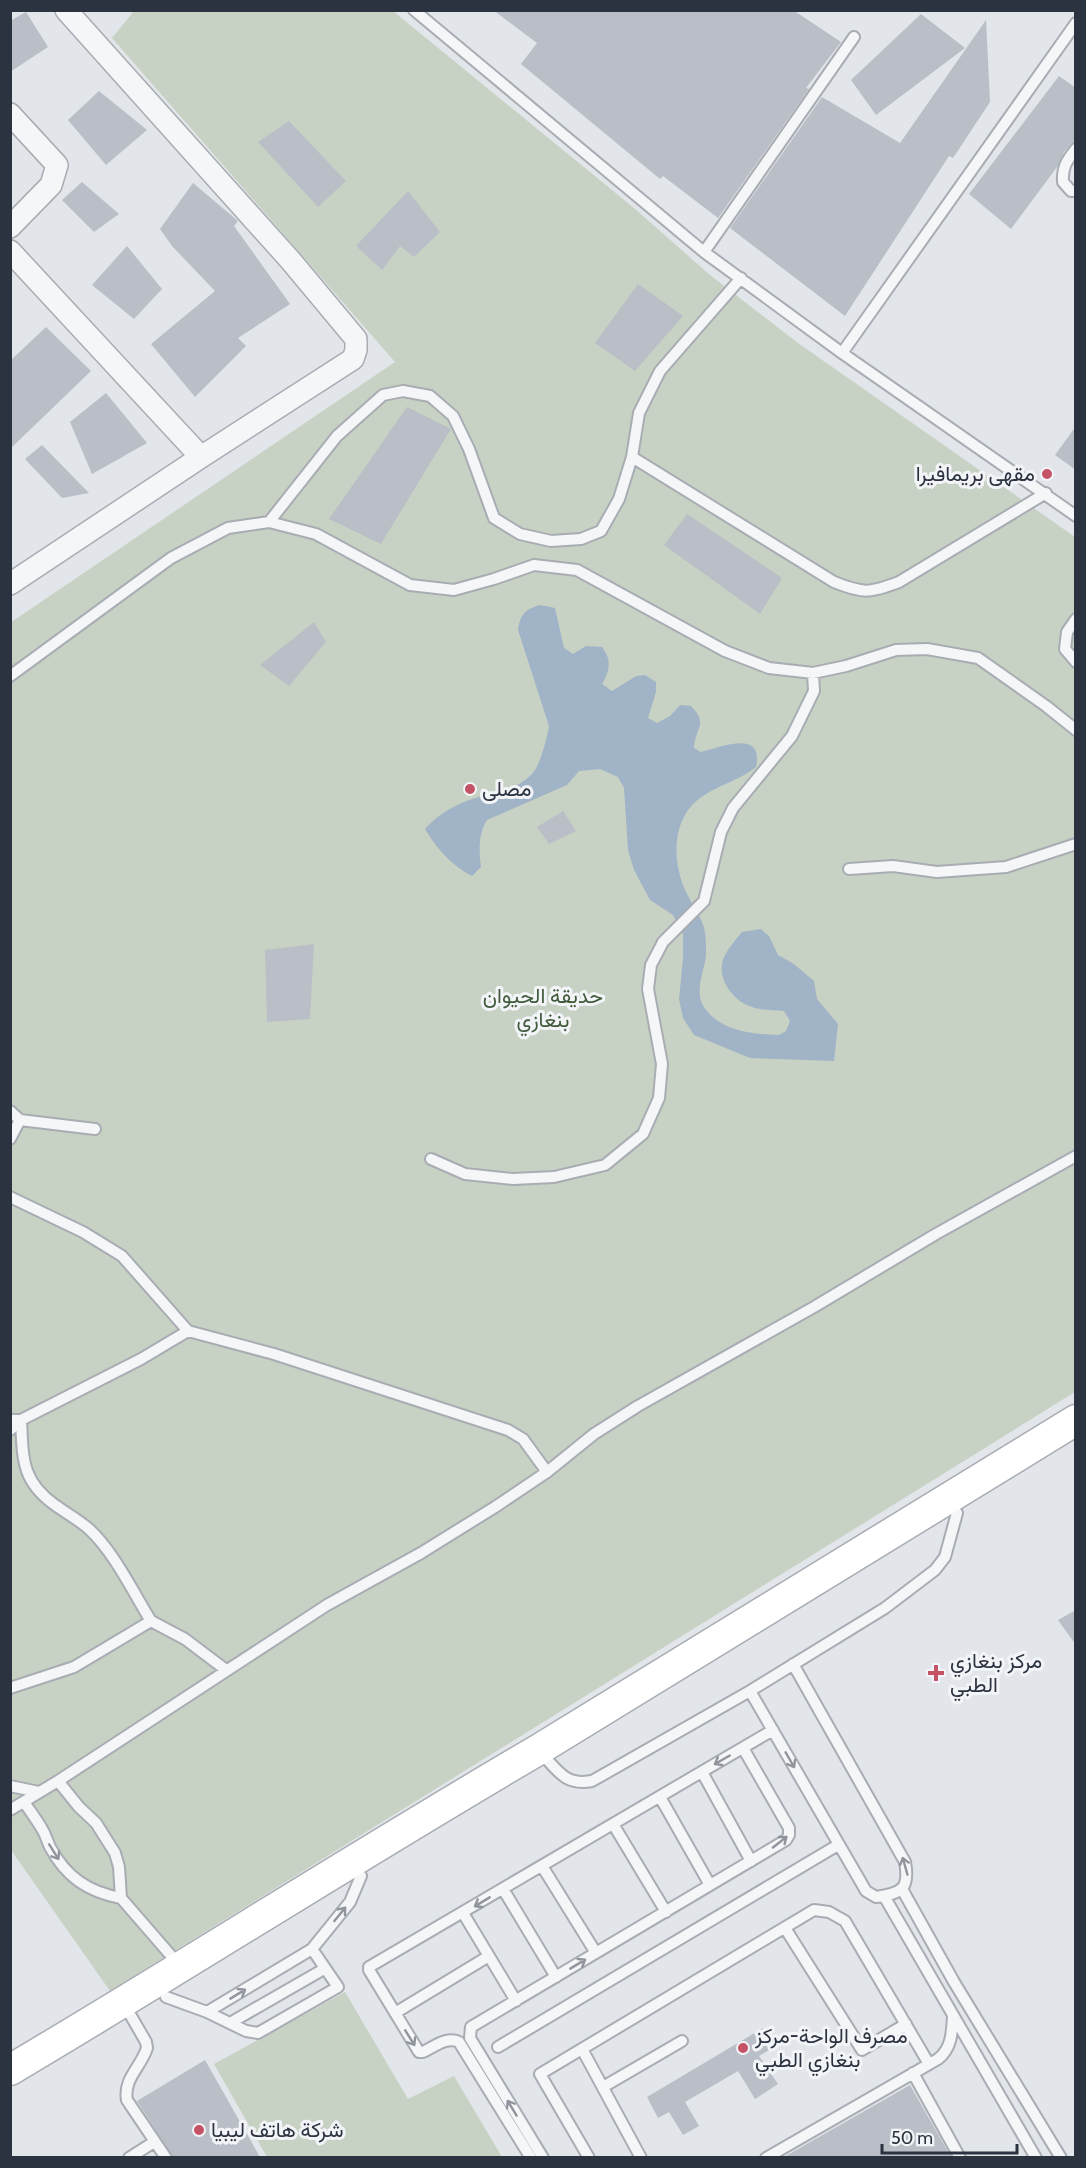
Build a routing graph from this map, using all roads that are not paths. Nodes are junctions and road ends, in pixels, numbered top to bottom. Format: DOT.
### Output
graph roads {
  1 [pos="66,10"];
  2 [pos="414,10"];
  3 [pos="1076,23"];
  4 [pos="854,37"];
  5 [pos="10,114"];
  6 [pos="1076,149"];
  7 [pos="1076,191"];
  8 [pos="10,227"];
  9 [pos="10,251"];
  10 [pos="704,252"];
  11 [pos="741,278"];
  12 [pos="842,353"];
  13 [pos="201,457"];
  14 [pos="632,457"];
  15 [pos="1046,494"];
  16 [pos="1076,516"];
  17 [pos="269,522"];
  18 [pos="10,584"];
  19 [pos="1076,620"];
  20 [pos="1076,662"];
  21 [pos="813,673"];
  22 [pos="10,676"];
  23 [pos="1076,730"];
  24 [pos="1076,844"];
  25 [pos="849,869"];
  26 [pos="10,1111"];
  27 [pos="20,1120"];
  28 [pos="96,1129"];
  29 [pos="10,1139"];
  30 [pos="1076,1156"];
  31 [pos="431,1159"];
  32 [pos="10,1197"];
  33 [pos="188,1331"];
  34 [pos="16,1420"];
  35 [pos="1076,1420"];
  36 [pos="10,1430"];
  37 [pos="1076,1441"];
  38 [pos="547,1472"];
  39 [pos="957,1513"];
  40 [pos="151,1621"];
  41 [pos="793,1664"];
  42 [pos="226,1670"];
  43 [pos="10,1688"];
  44 [pos="750,1691"];
  45 [pos="773,1730"];
  46 [pos="743,1748"];
  47 [pos="544,1756"];
  48 [pos="702,1772"];
  49 [pos="58,1781"];
  50 [pos="10,1786"];
  51 [pos="39,1792"];
  52 [pos="660,1797"];
  53 [pos="24,1802"];
  54 [pos="10,1810"];
  55 [pos="613,1824"];
  56 [pos="838,1845"];
  57 [pos="751,1861"];
  58 [pos="542,1866"];
  59 [pos="361,1876"];
  60 [pos="710,1885"];
  61 [pos="503,1889"];
  62 [pos="902,1889"];
  63 [pos="884,1896"];
  64 [pos="121,1898"];
  65 [pos="666,1912"];
  66 [pos="463,1913"];
  67 [pos="785,1928"];
  68 [pos="312,1949"];
  69 [pos="596,1953"];
  70 [pos="489,1956"];
  71 [pos="181,1968"];
  72 [pos="324,1969"];
  73 [pos="556,1977"];
  74 [pos="166,1997"];
  75 [pos="516,2001"];
  76 [pos="207,2012"];
  77 [pos="395,2013"];
  78 [pos="130,2016"];
  79 [pos="953,2016"];
  80 [pos="230,2023"];
  81 [pos="906,2024"];
  82 [pos="682,2041"];
  83 [pos="498,2048"];
  84 [pos="582,2049"];
  85 [pos="929,2064"];
  86 [pos="10,2070"];
  87 [pos="913,2073"];
  88 [pos="603,2087"];
  89 [pos="10,2089"];
  90 [pos="154,2142"];
  91 [pos="129,2157"];
  92 [pos="166,2157"];
  93 [pos="531,2157"];
  94 [pos="543,2157"];
  95 [pos="589,2157"];
  96 [pos="641,2157"];
  97 [pos="766,2157"];
  98 [pos="960,2157"];
  99 [pos="1036,2157"];
  100 [pos="1061,2157"];
  1 -- 13 [label="street"];
  2 -- 10 [label="lane"];
  3 -- 12 [label="lane"];
  4 -- 10 [label="lane"];
  5 -- 8 [label="street"];
  6 -- 7 [label="lane"];
  9 -- 13 [label="street"];
  10 -- 11 [label="lane"];
  11 -- 12 [label="lane"];
  11 -- 14 [label="lane"];
  12 -- 15 [label="lane"];
  13 -- 18 [label="street"];
  14 -- 15 [label="lane"];
  14 -- 17 [label="lane"];
  15 -- 16 [label="lane"];
  17 -- 21 [label="lane"];
  17 -- 22 [label="lane"];
  19 -- 20 [label="lane"];
  21 -- 23 [label="lane"];
  21 -- 31 [label="lane"];
  24 -- 25 [label="lane"];
  26 -- 27 [label="lane"];
  27 -- 28 [label="lane"];
  27 -- 29 [label="lane"];
  30 -- 38 [label="lane"];
  32 -- 33 [label="lane"];
  33 -- 34 [label="lane"];
  33 -- 38 [label="lane"];
  34 -- 36 [label="lane"];
  34 -- 40 [label="lane"];
  35 -- 47 [label="main road"];
  37 -- 39 [label="main road"];
  38 -- 42 [label="lane"];
  39 -- 41 [label="lane"];
  39 -- 47 [label="main road"];
  40 -- 42 [label="lane"];
  40 -- 43 [label="lane"];
  41 -- 44 [label="lane"];
  62 -- 41 [label="lane, one-way"];
  42 -- 49 [label="lane"];
  44 -- 45 [label="lane"];
  44 -- 47 [label="lane"];
  45 -- 46 [label="lane"];
  45 -- 56 [label="lane, one-way"];
  46 -- 48 [label="lane, one-way"];
  57 -- 46 [label="lane, one-way"];
  47 -- 59 [label="main road"];
  47 -- 71 [label="main road"];
  48 -- 52 [label="lane"];
  48 -- 57 [label="lane"];
  49 -- 51 [label="lane"];
  49 -- 64 [label="lane"];
  50 -- 51 [label="lane"];
  51 -- 53 [label="lane"];
  52 -- 55 [label="lane"];
  52 -- 60 [label="lane"];
  53 -- 54 [label="lane"];
  53 -- 64 [label="lane, one-way"];
  55 -- 58 [label="lane"];
  55 -- 65 [label="lane"];
  56 -- 63 [label="lane"];
  56 -- 83 [label="lane"];
  57 -- 60 [label="lane"];
  58 -- 61 [label="lane"];
  58 -- 69 [label="lane"];
  68 -- 59 [label="lane, one-way"];
  59 -- 74 [label="main road"];
  60 -- 65 [label="lane"];
  61 -- 66 [label="lane, one-way"];
  61 -- 73 [label="lane"];
  62 -- 63 [label="lane"];
  62 -- 100 [label="lane"];
  63 -- 79 [label="lane"];
  64 -- 71 [label="lane"];
  65 -- 69 [label="lane"];
  66 -- 70 [label="lane"];
  66 -- 77 [label="lane"];
  67 -- 81 [label="lane"];
  67 -- 81 [label="lane"];
  67 -- 84 [label="lane"];
  68 -- 72 [label="lane"];
  76 -- 68 [label="lane, one-way"];
  73 -- 69 [label="lane, one-way"];
  70 -- 75 [label="lane"];
  70 -- 77 [label="lane"];
  71 -- 86 [label="main road"];
  72 -- 80 [label="lane"];
  72 -- 80 [label="lane"];
  73 -- 75 [label="lane"];
  74 -- 76 [label="lane"];
  74 -- 78 [label="main road"];
  94 -- 75 [label="lane, one-way"];
  76 -- 80 [label="lane"];
  77 -- 93 [label="lane, one-way"];
  78 -- 89 [label="main road"];
  78 -- 90 [label="lane"];
  79 -- 85 [label="lane"];
  79 -- 99 [label="lane"];
  81 -- 85 [label="lane"];
  82 -- 88 [label="lane"];
  84 -- 88 [label="lane"];
  84 -- 95 [label="lane"];
  85 -- 87 [label="lane"];
  87 -- 97 [label="lane"];
  87 -- 98 [label="lane"];
  88 -- 96 [label="lane"];
  90 -- 91 [label="lane"];
  90 -- 92 [label="lane"];
}
